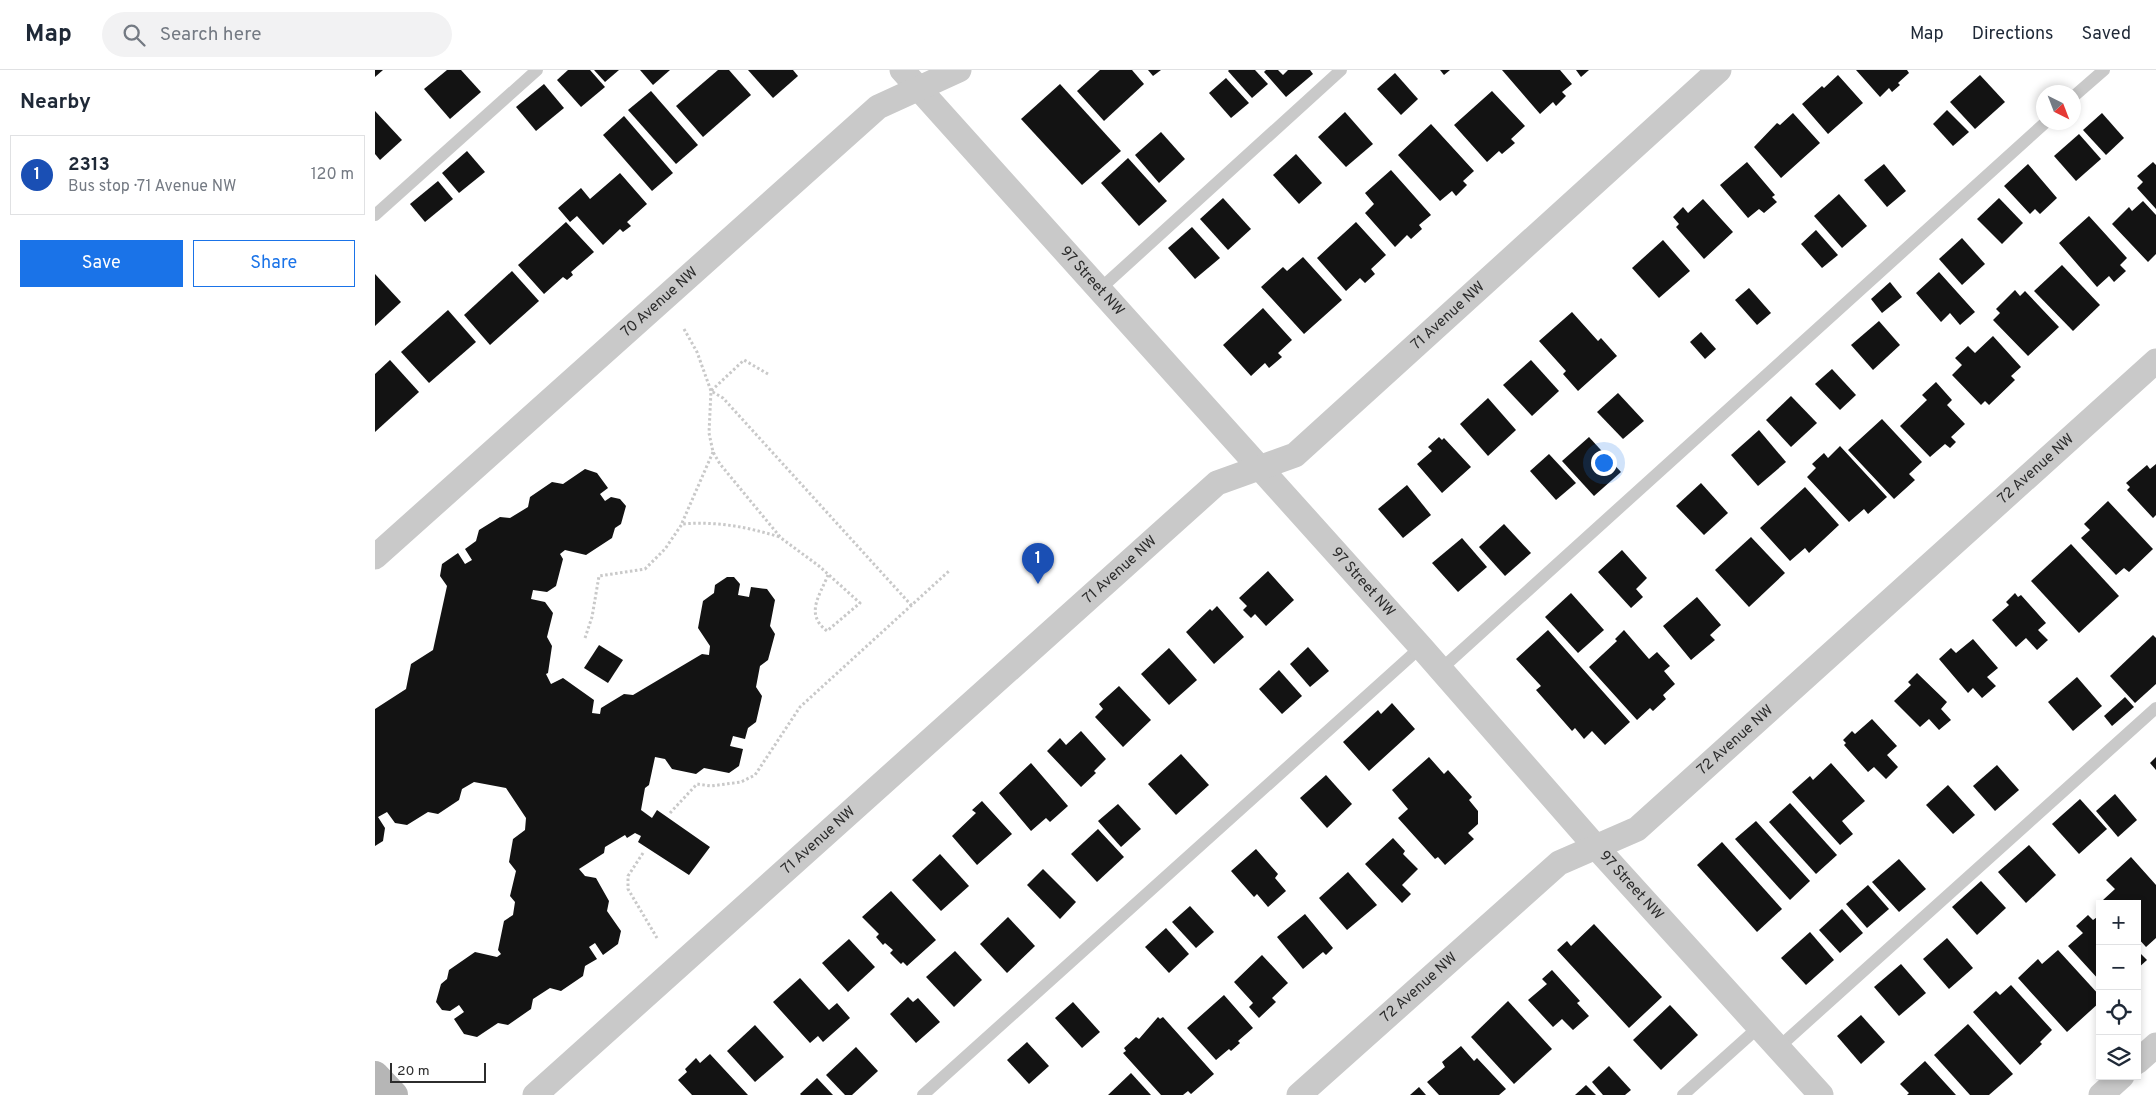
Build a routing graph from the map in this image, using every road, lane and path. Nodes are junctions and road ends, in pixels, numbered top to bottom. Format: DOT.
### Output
graph roads {
  1 [pos="537,70"];
  2 [pos="902,70"];
  3 [pos="959,70"];
  4 [pos="1341,70"];
  5 [pos="1719,70"];
  6 [pos="2104,70"];
  7 [pos="919,88"];
  8 [pos="2081,90"];
  9 [pos="2037,130"];
  10 [pos="375,214"];
  11 [pos="1100,289"];
  12 [pos="684,329"];
  13 [pos="2156,360"];
  14 [pos="768,374"];
  15 [pos="711,391"];
  16 [pos="713,452"];
  17 [pos="1258,468"];
  18 [pos="682,524"];
  19 [pos="781,538"];
  20 [pos="375,557"];
  21 [pos="949,571"];
  22 [pos="829,576"];
  23 [pos="912,606"];
  24 [pos="585,638"];
  25 [pos="1421,648"];
  26 [pos="1440,670"];
  27 [pos="2156,708"];
  28 [pos="670,813"];
  29 [pos="1596,846"];
  30 [pos="643,853"];
  31 [pos="657,938"];
  32 [pos="1760,1026"];
  33 [pos="2156,1045"];
  34 [pos="1779,1048"];
  35 [pos="2141,1058"];
  36 [pos="375,1074"];
  37 [pos="2118,1080"];
  38 [pos="394,1095"];
  39 [pos="535,1095"];
  40 [pos="923,1095"];
  41 [pos="1299,1095"];
  42 [pos="1683,1095"];
  43 [pos="1821,1095"];
  44 [pos="2101,1095"];
  1 -- 10 [label="lane"];
  2 -- 7 [label="street, 97 Street NW"];
  3 -- 7 [label="street, 70 Avenue NW"];
  4 -- 11 [label="lane"];
  5 -- 17 [label="street, 71 Avenue NW"];
  6 -- 8 [label="lane"];
  7 -- 11 [label="street, 97 Street NW"];
  7 -- 20 [label="street, 70 Avenue NW"];
  9 -- 26 [label="lane"];
  11 -- 17 [label="street, 97 Street NW"];
  12 -- 15 [label="path"];
  13 -- 29 [label="street, 72 Avenue NW"];
  14 -- 15 [label="path"];
  15 -- 16 [label="path"];
  15 -- 23 [label="path"];
  16 -- 18 [label="path"];
  16 -- 19 [label="path"];
  17 -- 25 [label="street, 97 Street NW"];
  17 -- 39 [label="street, 71 Avenue NW"];
  18 -- 19 [label="path"];
  18 -- 24 [label="path"];
  19 -- 22 [label="path"];
  21 -- 23 [label="path"];
  22 -- 22 [label="path"];
  23 -- 28 [label="path"];
  25 -- 26 [label="street, 97 Street NW"];
  25 -- 40 [label="lane"];
  26 -- 29 [label="street, 97 Street NW"];
  27 -- 34 [label="lane"];
  29 -- 32 [label="street, 97 Street NW"];
  29 -- 41 [label="street, 72 Avenue NW"];
  30 -- 31 [label="path"];
  32 -- 34 [label="street, 97 Street NW"];
  32 -- 42 [label="lane"];
  33 -- 35 [label="street"];
  34 -- 43 [label="street, 97 Street NW"];
  36 -- 38 [label="street"];
  37 -- 44 [label="street"];
}
